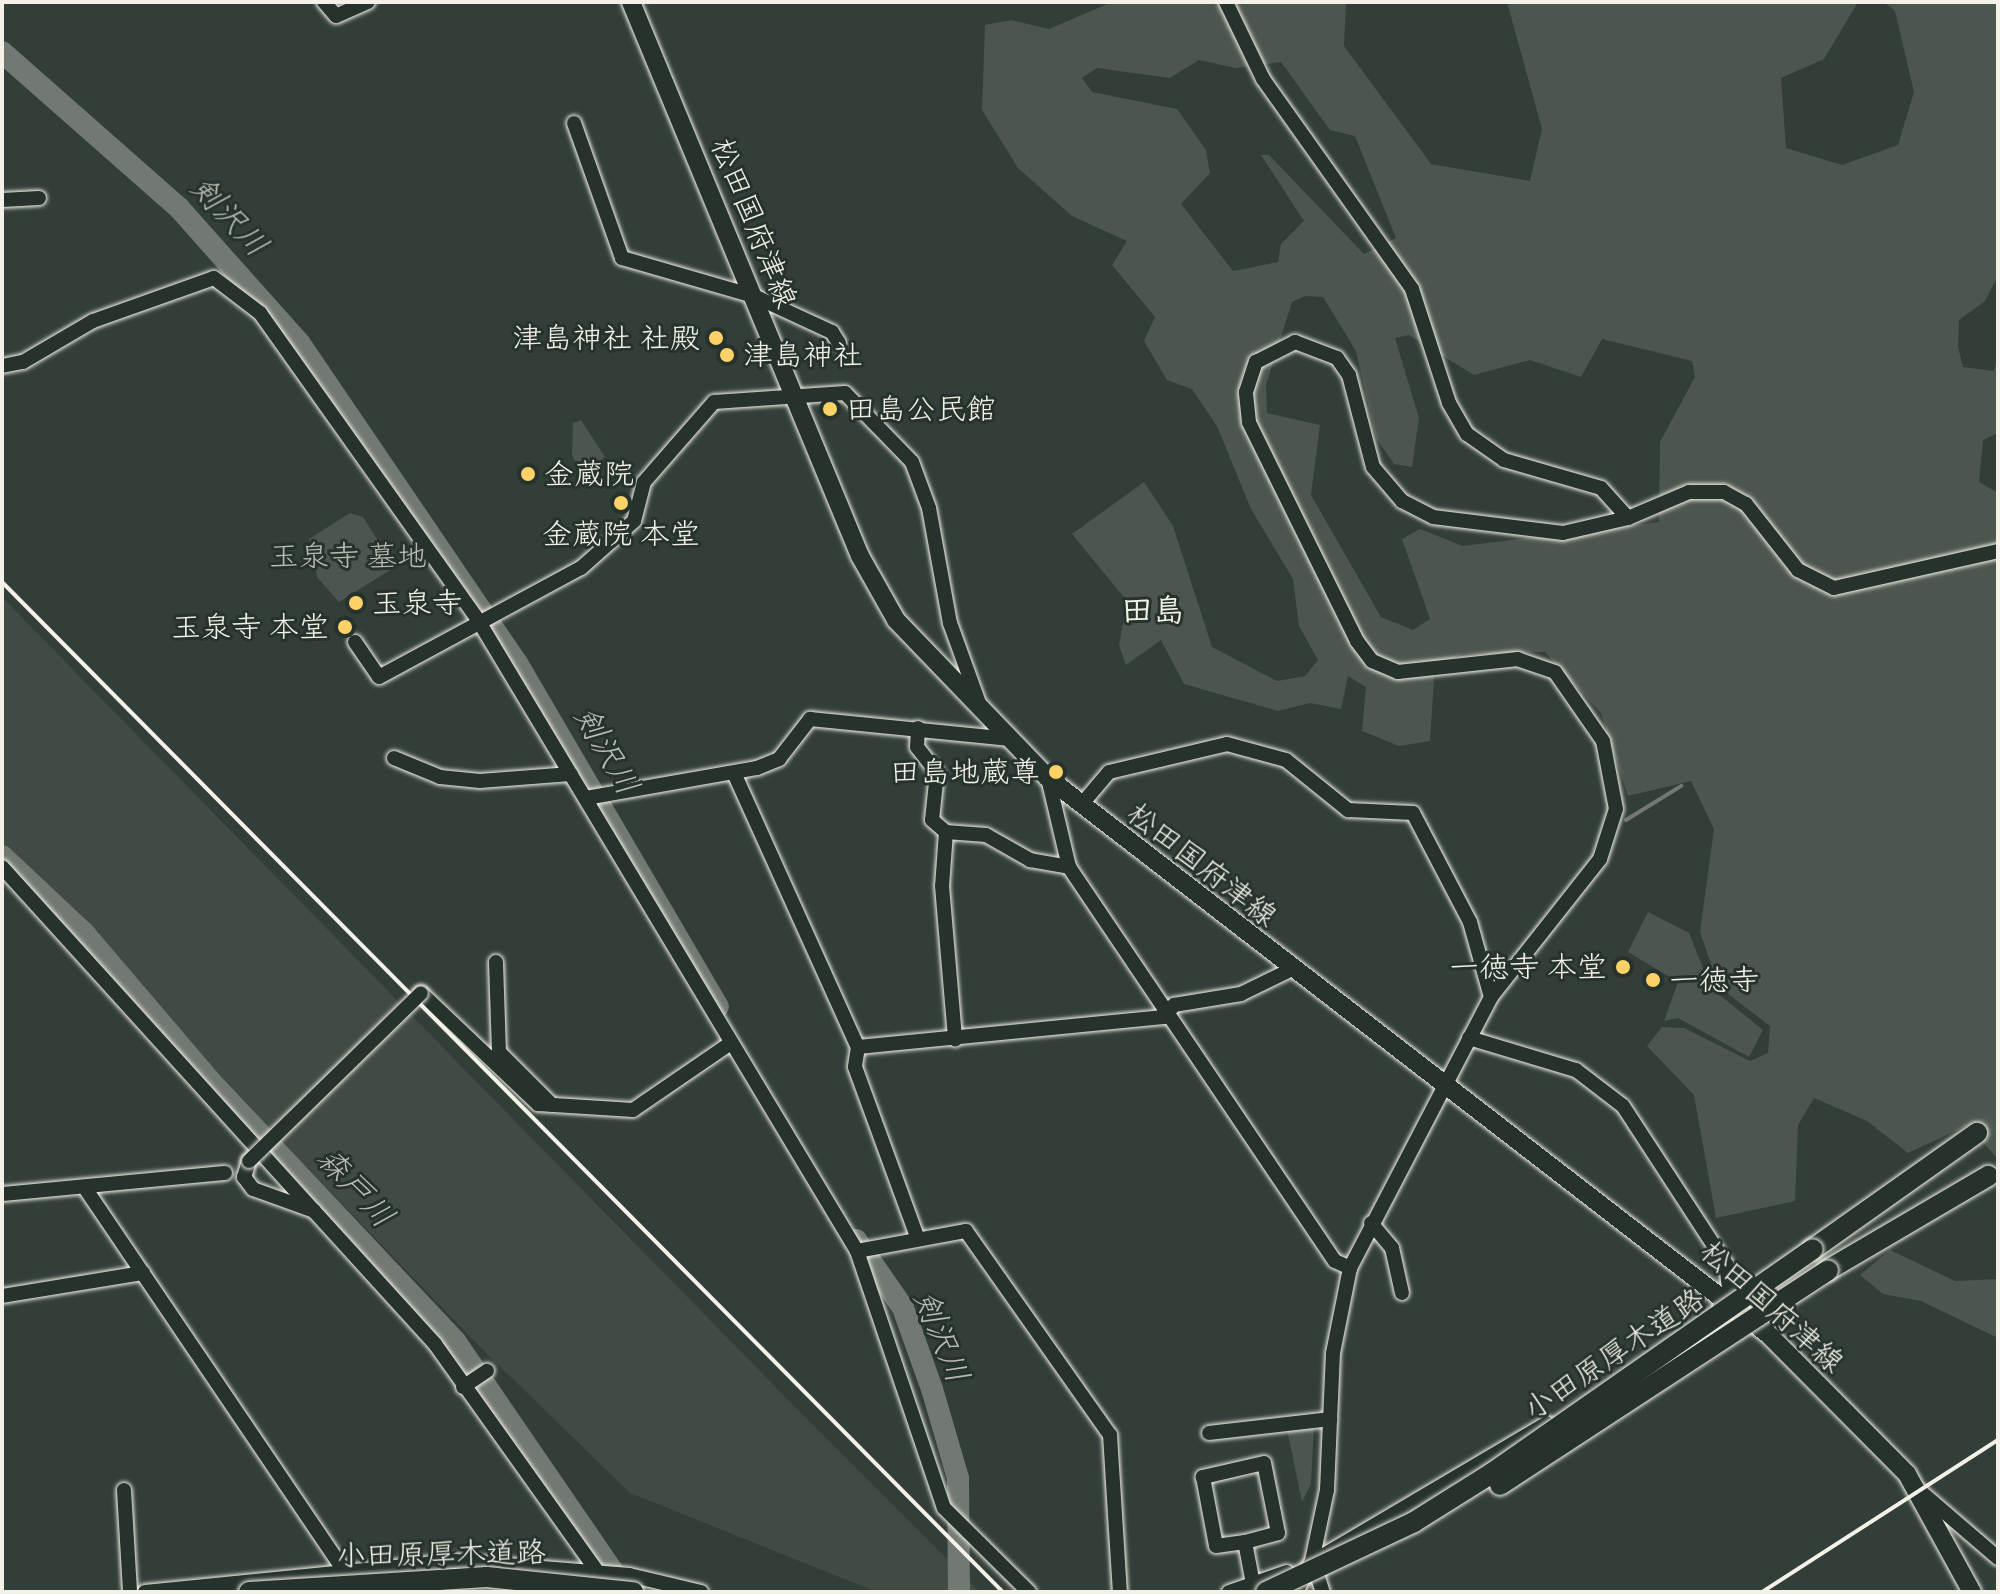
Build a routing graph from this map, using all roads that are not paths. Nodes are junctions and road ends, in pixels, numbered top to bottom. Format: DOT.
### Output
graph roads {
  1 [pos="324,2"];
  2 [pos="368,2"];
  3 [pos="631,2"];
  4 [pos="1226,2"];
  5 [pos="574,123"];
  6 [pos="39,198"];
  7 [pos="2,200"];
  8 [pos="754,296"];
  9 [pos="839,343"];
  10 [pos="2,366"];
  11 [pos="795,398"];
  12 [pos="1628,518"];
  13 [pos="1998,551"];
  14 [pos="478,620"];
  15 [pos="355,642"];
  16 [pos="983,714"];
  17 [pos="918,728"];
  18 [pos="1010,739"];
  19 [pos="394,758"];
  20 [pos="734,773"];
  21 [pos="571,774"];
  22 [pos="1048,778"];
  23 [pos="586,798"];
  24 [pos="1081,805"];
  25 [pos="946,832"];
  26 [pos="2,867"];
  27 [pos="1069,867"];
  28 [pos="496,962"];
  29 [pos="1290,970"];
  30 [pos="1491,997"];
  31 [pos="1169,1011"];
  32 [pos="1469,1038"];
  33 [pos="955,1039"];
  34 [pos="728,1045"];
  35 [pos="858,1047"];
  36 [pos="1445,1087"];
  37 [pos="552,1105"];
  38 [pos="1977,1133"];
  39 [pos="225,1173"];
  40 [pos="1988,1176"];
  41 [pos="85,1188"];
  42 [pos="2,1194"];
  43 [pos="314,1211"];
  44 [pos="1371,1223"];
  45 [pos="917,1236"];
  46 [pos="858,1251"];
  47 [pos="1350,1268"];
  48 [pos="143,1273"];
  49 [pos="1402,1293"];
  50 [pos="2,1296"];
  51 [pos="1730,1299"];
  52 [pos="487,1371"];
  53 [pos="463,1387"];
  54 [pos="1330,1419"];
  55 [pos="1209,1433"];
  56 [pos="124,1490"];
  57 [pos="1920,1491"];
  58 [pos="1245,1542"];
  59 [pos="1998,1558"];
  60 [pos="1312,1561"];
  61 [pos="600,1572"];
  62 [pos="347,1574"];
  63 [pos="631,1583"];
  64 [pos="1259,1588"];
  65 [pos="681,1590"];
  66 [pos="130,1592"];
  67 [pos="145,1592"];
  68 [pos="249,1592"];
  69 [pos="358,1592"];
  70 [pos="612,1592"];
  71 [pos="701,1592"];
  72 [pos="1029,1592"];
  73 [pos="1120,1592"];
  74 [pos="1229,1592"];
  75 [pos="1299,1592"];
  76 [pos="1323,1592"];
  77 [pos="1972,1592"];
  1 -- 2 [label="street"];
  3 -- 8 [label="main road, 松田国府津線"];
  4 -- 12 [label="street"];
  5 -- 8 [label="street"];
  6 -- 7 [label="street"];
  8 -- 9 [label="street"];
  8 -- 11 [label="main road, 松田国府津線"];
  10 -- 14 [label="street"];
  11 -- 14 [label="street"];
  11 -- 16 [label="main road, 松田国府津線"];
  11 -- 16 [label="street"];
  12 -- 13 [label="street"];
  12 -- 30 [label="street"];
  14 -- 15 [label="street"];
  14 -- 21 [label="street"];
  16 -- 18 [label="main road, 松田国府津線"];
  17 -- 18 [label="street"];
  17 -- 20 [label="street"];
  17 -- 25 [label="street"];
  18 -- 22 [label="main road, 松田国府津線"];
  19 -- 21 [label="street"];
  20 -- 23 [label="street"];
  20 -- 35 [label="street"];
  21 -- 23 [label="street"];
  22 -- 24 [label="main road, 松田国府津線"];
  22 -- 27 [label="street"];
  23 -- 34 [label="street"];
  24 -- 29 [label="main road, 松田国府津線"];
  24 -- 30 [label="street"];
  25 -- 27 [label="street"];
  25 -- 33 [label="street"];
  26 -- 43 [label="street"];
  27 -- 31 [label="street"];
  28 -- 37 [label="street"];
  29 -- 31 [label="street"];
  29 -- 36 [label="main road, 松田国府津線"];
  30 -- 32 [label="street"];
  31 -- 33 [label="street"];
  31 -- 47 [label="street"];
  32 -- 36 [label="street"];
  32 -- 51 [label="street"];
  33 -- 35 [label="street"];
  34 -- 37 [label="street"];
  34 -- 46 [label="street"];
  35 -- 45 [label="street"];
  36 -- 44 [label="street"];
  36 -- 51 [label="main road, 松田国府津線"];
  37 -- 43 [label="street, bridge"];
  38 -- 64 [label="highway, 小田原厚木道路, bridge"];
  39 -- 41 [label="street"];
  40 -- 75 [label="highway, 小田原厚木道路, bridge"];
  41 -- 42 [label="street"];
  41 -- 48 [label="street"];
  43 -- 53 [label="street"];
  44 -- 47 [label="street"];
  44 -- 49 [label="street"];
  45 -- 46 [label="street"];
  45 -- 73 [label="street"];
  46 -- 72 [label="street"];
  47 -- 54 [label="street"];
  48 -- 50 [label="street"];
  48 -- 62 [label="street"];
  51 -- 57 [label="main road, 松田国府津線"];
  51 -- 60 [label="street"];
  52 -- 53 [label="street"];
  53 -- 61 [label="street"];
  54 -- 55 [label="street"];
  54 -- 60 [label="street"];
  56 -- 66 [label="street"];
  57 -- 59 [label="street"];
  57 -- 77 [label="main road, 松田国府津線"];
  58 -- 58 [label="street"];
  58 -- 64 [label="street"];
  60 -- 64 [label="street"];
  60 -- 75 [label="street"];
  60 -- 76 [label="street"];
  61 -- 62 [label="street"];
  61 -- 63 [label="street"];
  61 -- 70 [label="street"];
  62 -- 67 [label="street"];
  62 -- 69 [label="street"];
  63 -- 65 [label="street"];
  63 -- 68 [label="highway, 小田原厚木道路, bridge"];
  64 -- 74 [label="street"];
  65 -- 71 [label="street"];
}
